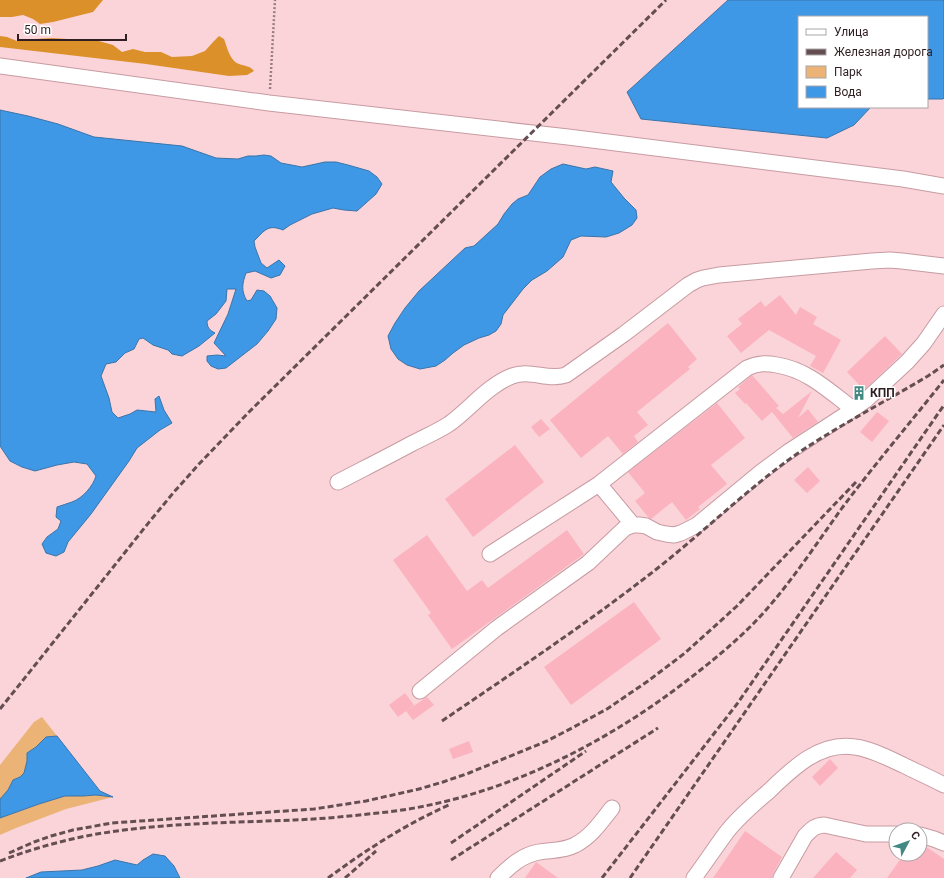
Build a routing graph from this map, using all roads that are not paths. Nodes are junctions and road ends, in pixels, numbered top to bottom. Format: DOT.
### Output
graph roads {
  1 [pos="0,66"];
  2 [pos="944,186"];
  3 [pos="944,266"];
  4 [pos="944,314"];
  5 [pos="853,409"];
  6 [pos="338,482"];
  7 [pos="599,484"];
  8 [pos="634,525"];
  9 [pos="490,554"];
  10 [pos="420,691"];
  11 [pos="944,785"];
  12 [pos="612,808"];
  13 [pos="888,834"];
  14 [pos="928,837"];
  15 [pos="944,843"];
  16 [pos="501,875"];
  17 [pos="694,878"];
  18 [pos="781,878"];
  1 -- 2 [label="street"];
  3 -- 6 [label="street"];
  4 -- 5 [label="street"];
  5 -- 7 [label="street"];
  5 -- 8 [label="street"];
  7 -- 8 [label="street"];
  7 -- 9 [label="street"];
  8 -- 10 [label="street"];
  11 -- 17 [label="street"];
  12 -- 16 [label="street"];
  13 -- 18 [label="street"];
  14 -- 15 [label="street"];
}
